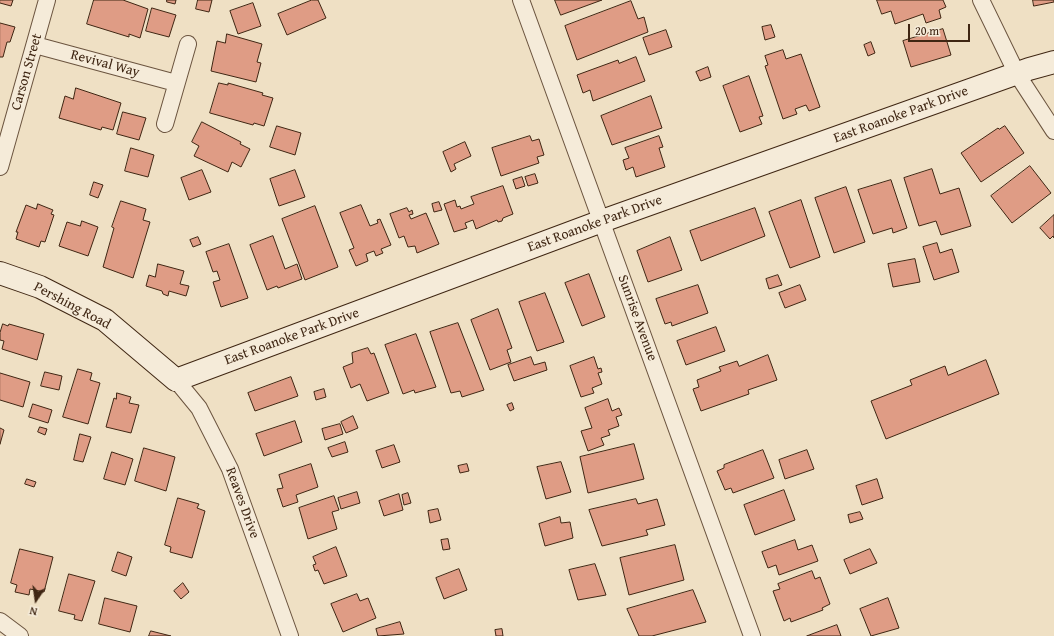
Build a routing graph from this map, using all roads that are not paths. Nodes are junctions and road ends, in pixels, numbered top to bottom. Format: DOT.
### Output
graph roads {
  1 [pos="48,0"];
  2 [pos="521,0"];
  3 [pos="981,0"];
  4 [pos="188,44"];
  5 [pos="35,45"];
  6 [pos="1054,62"];
  7 [pos="1016,74"];
  8 [pos="176,83"];
  9 [pos="165,124"];
  10 [pos="1054,132"];
  11 [pos="0,167"];
  12 [pos="602,221"];
  13 [pos="0,273"];
  14 [pos="176,380"];
  15 [pos="0,621"];
  16 [pos="20,636"];
  17 [pos="290,636"];
  18 [pos="752,636"];
  1 -- 5 [label="street, Carson Street"];
  2 -- 12 [label="street, Sunrise Avenue"];
  3 -- 7 [label="street"];
  4 -- 8 [label="street"];
  5 -- 8 [label="street, Revival Way"];
  5 -- 11 [label="street, Carson Street"];
  6 -- 7 [label="street, East Roanoke Park Drive"];
  7 -- 10 [label="street"];
  7 -- 12 [label="street, East Roanoke Park Drive"];
  8 -- 9 [label="street"];
  12 -- 14 [label="street, East Roanoke Park Drive"];
  12 -- 18 [label="street, Sunrise Avenue"];
  13 -- 14 [label="street, Pershing Road"];
  14 -- 17 [label="street, Reaves Drive"];
  15 -- 16 [label="street"];
}
